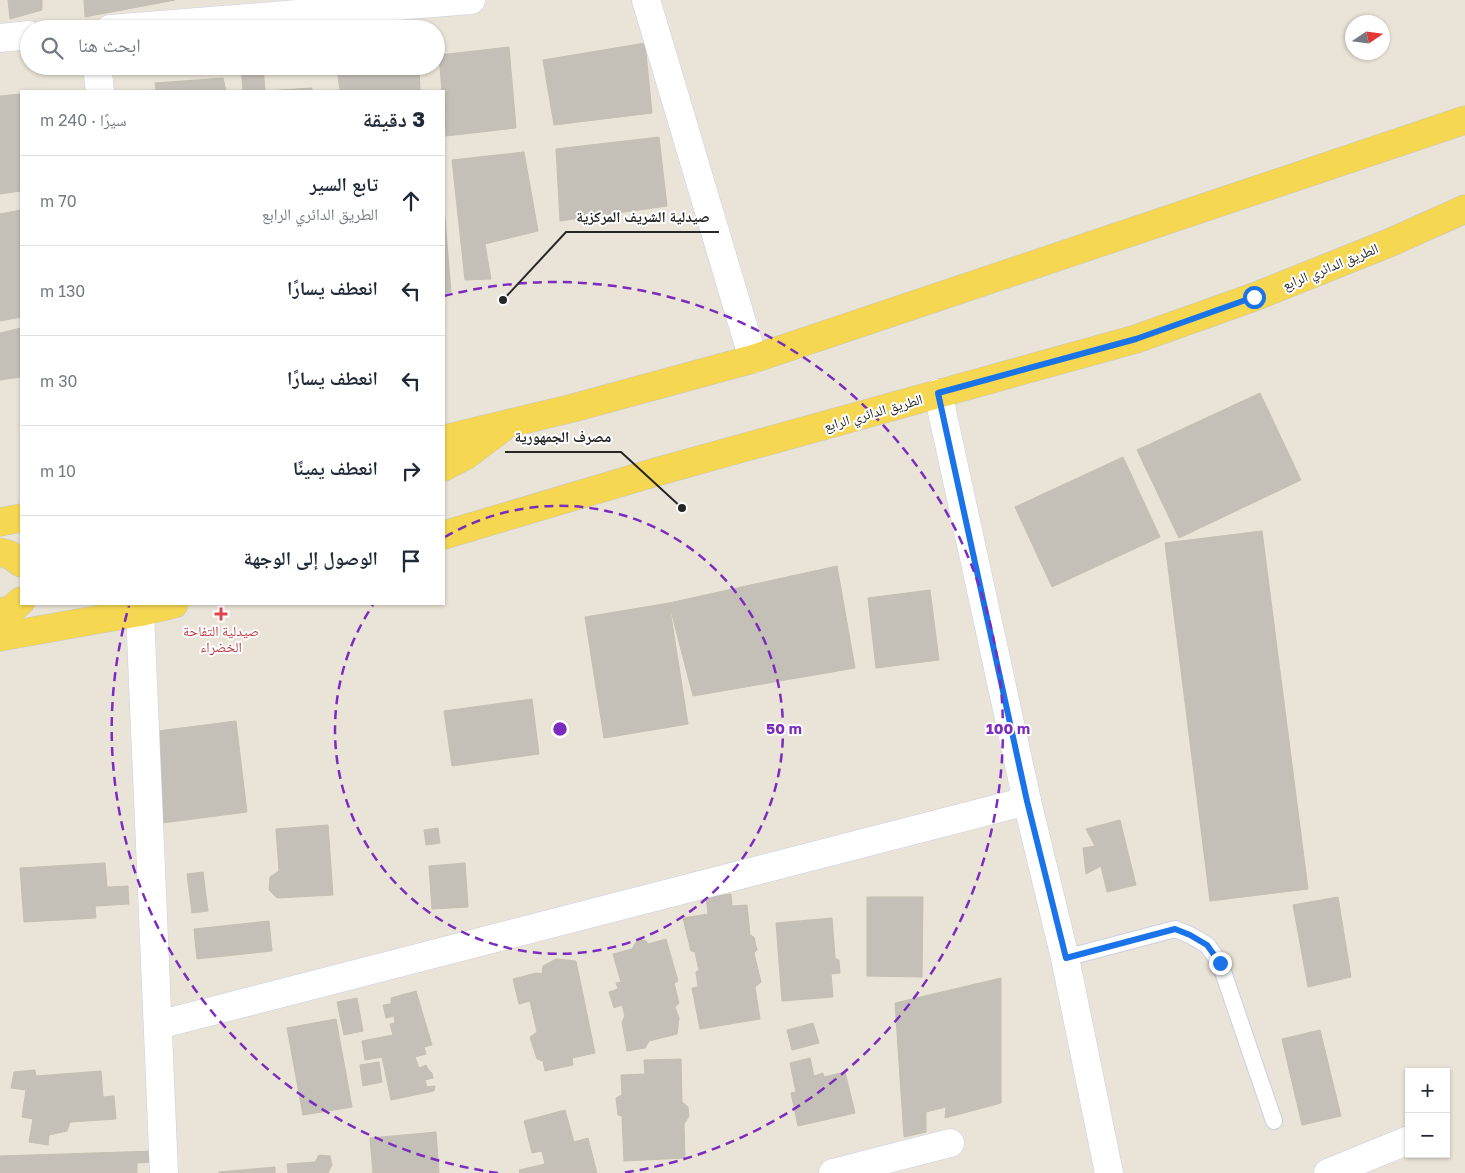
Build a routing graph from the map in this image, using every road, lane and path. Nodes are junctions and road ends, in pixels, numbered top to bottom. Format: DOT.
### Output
graph roads {
  1 [pos="471,0"];
  2 [pos="646,0"];
  3 [pos="238,9"];
  4 [pos="168,20"];
  5 [pos="20,36"];
  6 [pos="0,38"];
  7 [pos="98,75"];
  8 [pos="100,90"];
  9 [pos="1465,120"];
  10 [pos="1465,209"];
  11 [pos="753,359"];
  12 [pos="938,393"];
  13 [pos="508,423"];
  14 [pos="445,439"];
  15 [pos="445,466"];
  16 [pos="20,518"];
  17 [pos="0,522"];
  18 [pos="445,535"];
  19 [pos="0,552"];
  20 [pos="20,562"];
  21 [pos="20,602"];
  22 [pos="170,605"];
  23 [pos="0,612"];
  24 [pos="140,612"];
  25 [pos="0,637"];
  26 [pos="1027,801"];
  27 [pos="1066,958"];
  28 [pos="158,1025"];
  29 [pos="1274,1121"];
  30 [pos="1405,1142"];
  31 [pos="950,1143"];
  32 [pos="917,1162"];
  33 [pos="164,1173"];
  34 [pos="833,1173"];
  35 [pos="1109,1173"];
  36 [pos="1328,1173"];
  1 -- 3 [label="street"];
  2 -- 11 [label="street"];
  3 -- 4 [label="street"];
  5 -- 6 [label="street"];
  7 -- 8 [label="street"];
  9 -- 11 [label="main road"];
  10 -- 12 [label="main road, الطريق الدائري الرابع"];
  11 -- 13 [label="main road"];
  12 -- 18 [label="main road, الطريق الدائري الرابع"];
  12 -- 26 [label="street"];
  13 -- 14 [label="main road"];
  13 -- 15 [label="main road"];
  16 -- 17 [label="main road"];
  19 -- 20 [label="main road"];
  21 -- 23 [label="main road"];
  22 -- 24 [label="main road"];
  24 -- 25 [label="main road"];
  24 -- 28 [label="street"];
  26 -- 27 [label="street"];
  26 -- 28 [label="street"];
  27 -- 29 [label="lane"];
  27 -- 35 [label="street"];
  28 -- 33 [label="street"];
  30 -- 36 [label="street"];
  31 -- 32 [label="street"];
  32 -- 34 [label="street"];
}
